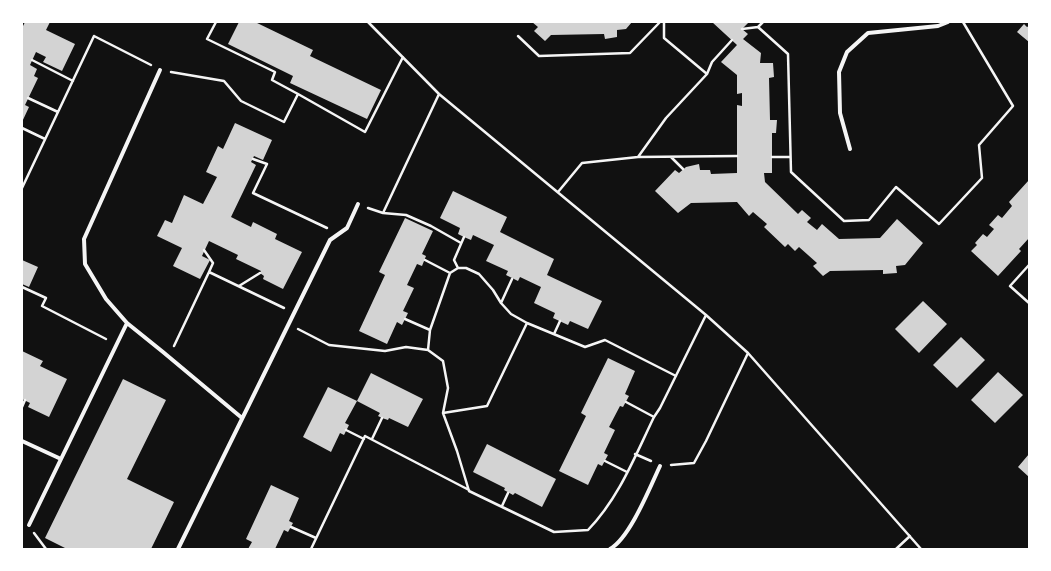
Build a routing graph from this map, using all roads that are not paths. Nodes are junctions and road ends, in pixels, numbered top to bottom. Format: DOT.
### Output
graph roads {
  1 [pos="948,22"];
  2 [pos="160,70"];
  3 [pos="850,149"];
  4 [pos="358,204"];
  5 [pos="127,323"];
  6 [pos="242,418"];
  7 [pos="22,441"];
  8 [pos="61,459"];
  9 [pos="660,466"];
  10 [pos="29,526"];
  11 [pos="178,549"];
  12 [pos="610,549"];
  1 -- 3 [label="street"];
  2 -- 5 [label="street"];
  4 -- 6 [label="street"];
  5 -- 6 [label="street"];
  5 -- 8 [label="street"];
  6 -- 11 [label="street"];
  7 -- 8 [label="street"];
  8 -- 10 [label="street"];
  9 -- 12 [label="street"];
}
